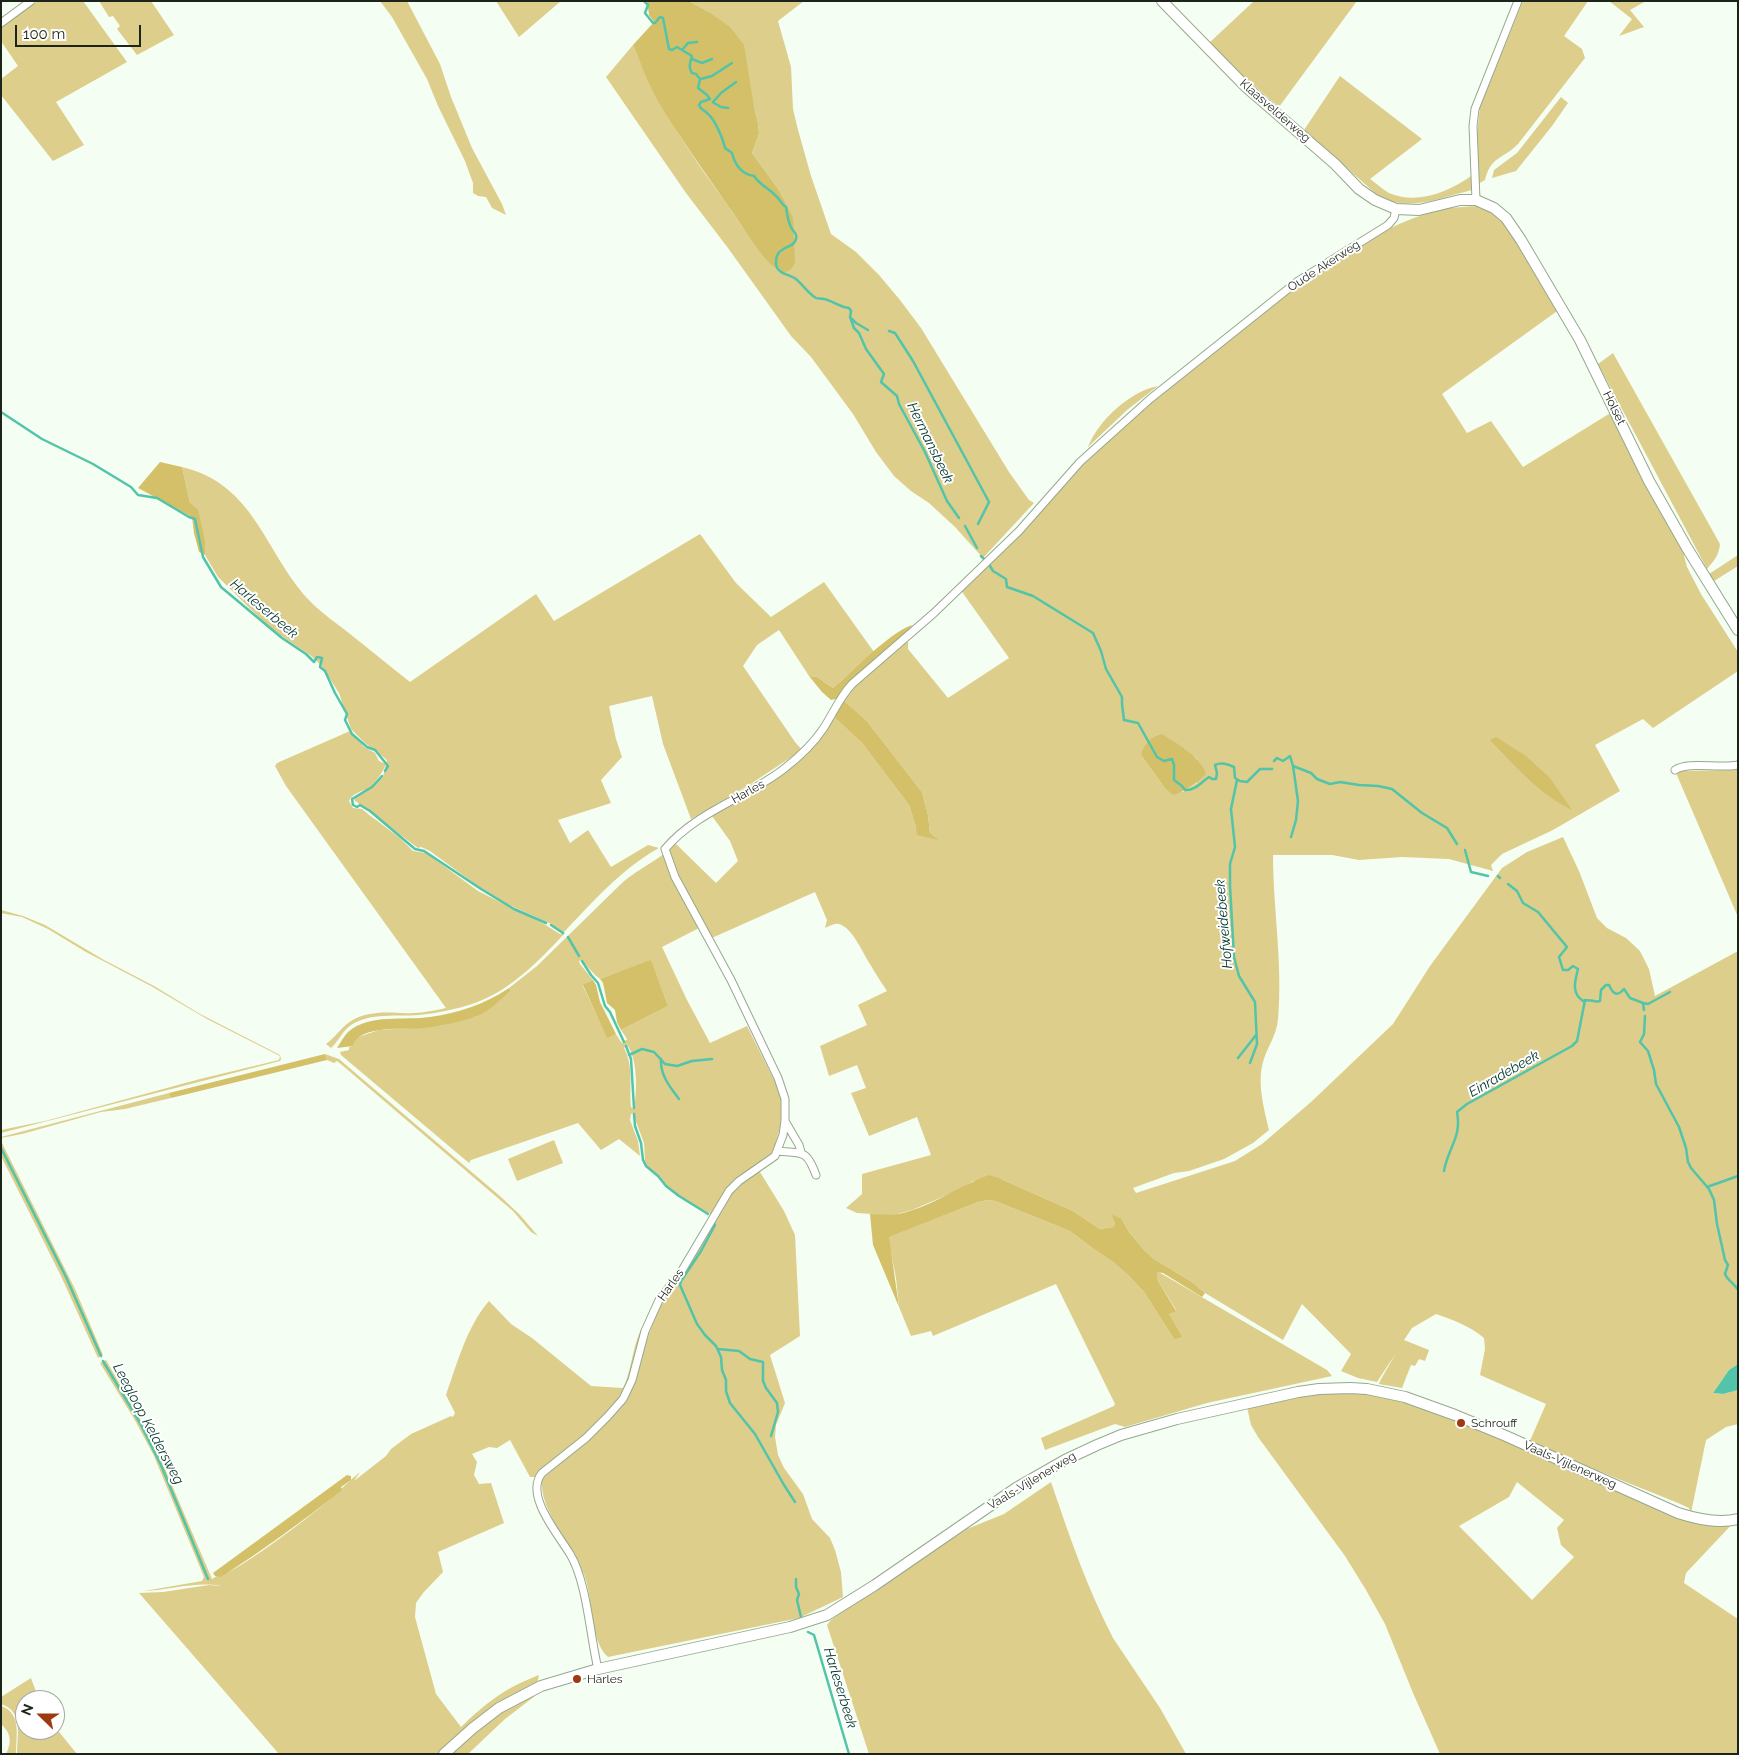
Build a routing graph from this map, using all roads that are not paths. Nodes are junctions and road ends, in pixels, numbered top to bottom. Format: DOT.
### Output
graph roads {
  1 [pos="31,1"];
  2 [pos="1162,1"];
  3 [pos="1518,1"];
  4 [pos="1,23"];
  5 [pos="1476,200"];
  6 [pos="1396,209"];
  7 [pos="1034,515"];
  8 [pos="1738,630"];
  9 [pos="1738,765"];
  10 [pos="1674,770"];
  11 [pos="785,1120"];
  12 [pos="777,1151"];
  13 [pos="801,1152"];
  14 [pos="816,1174"];
  15 [pos="1738,1519"];
  16 [pos="598,1669"];
  17 [pos="444,1754"];
  1 -- 4 [label="street"];
  2 -- 6 [label="street, Klaasvelderweg"];
  3 -- 5 [label="street"];
  5 -- 6 [label="street"];
  5 -- 8 [label="street, Holset"];
  6 -- 7 [label="street, Oude Akerweg"];
  7 -- 11 [label="street, Harles"];
  9 -- 10 [label="street"];
  11 -- 12 [label="street, Harles"];
  11 -- 13 [label="street, Harles"];
  12 -- 13 [label="street"];
  12 -- 16 [label="street, Harles"];
  13 -- 14 [label="street, Harles"];
  15 -- 16 [label="street, Vaals-Vijlenerweg"];
  16 -- 17 [label="street, Vaals-Vijlenerweg"];
}
